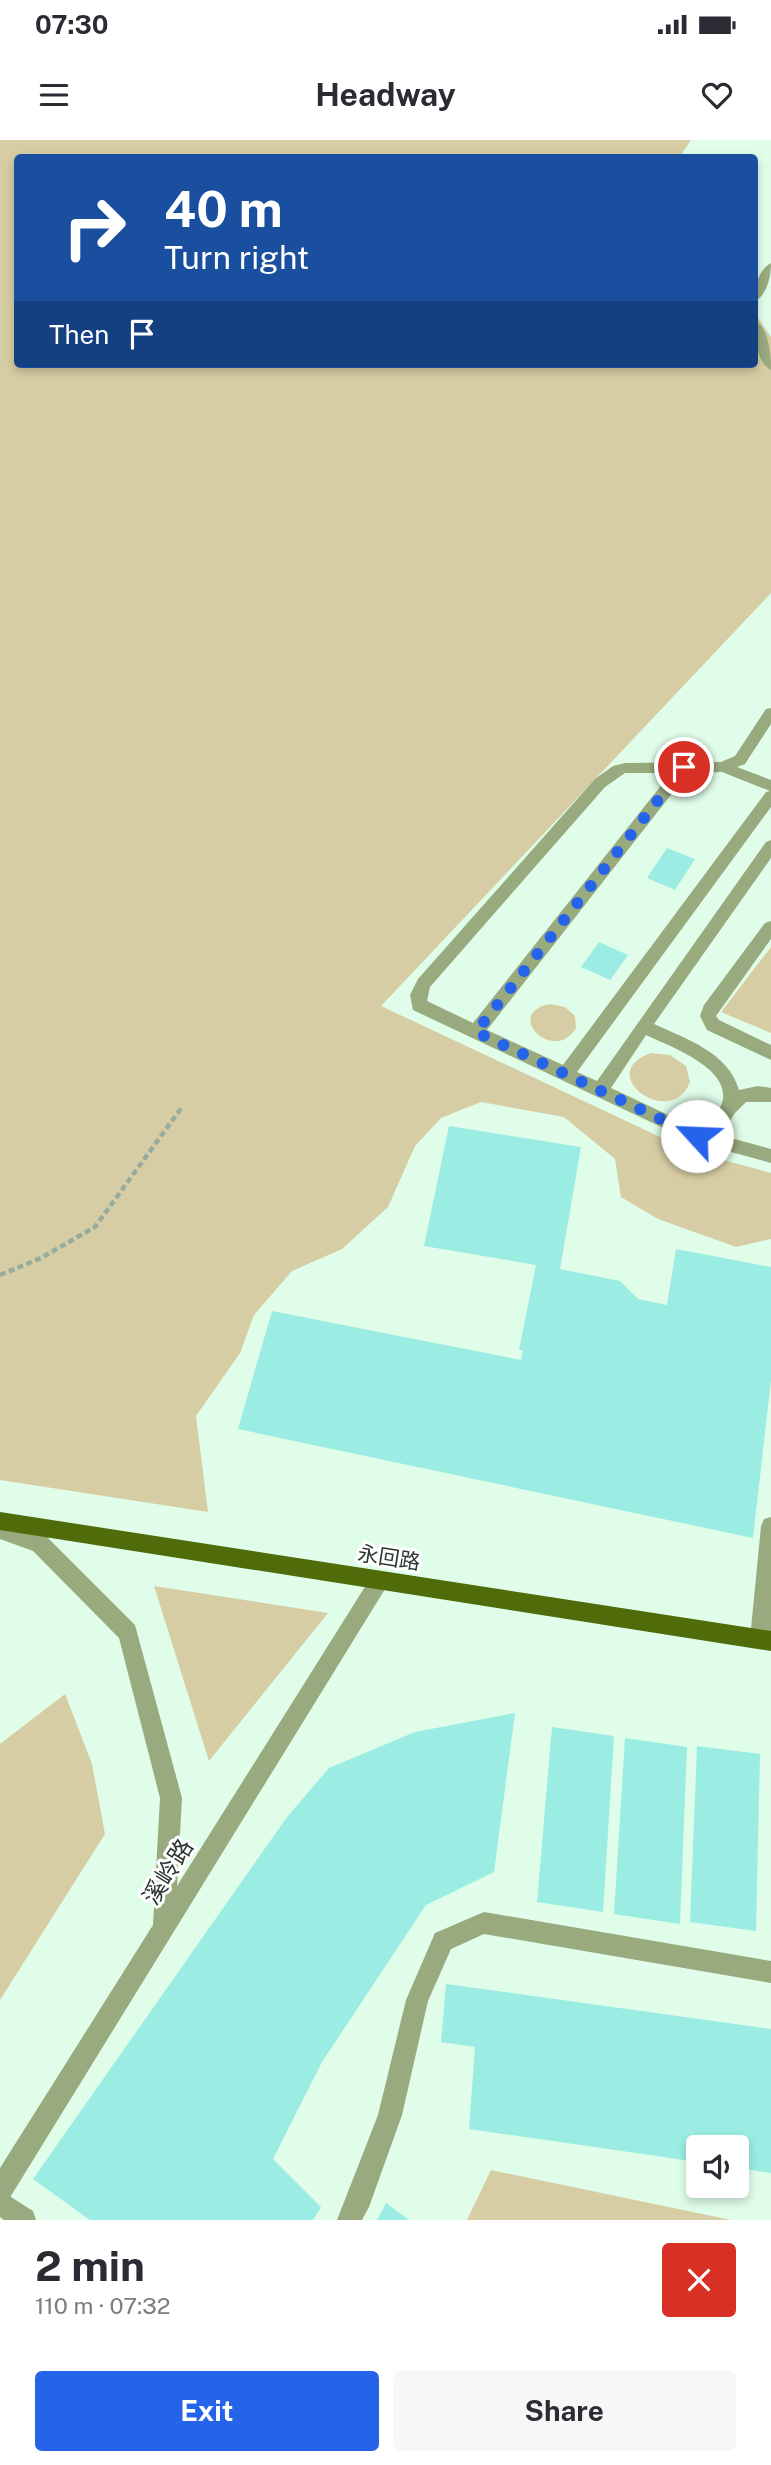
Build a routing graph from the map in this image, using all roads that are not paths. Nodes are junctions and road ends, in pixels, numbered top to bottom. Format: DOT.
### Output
graph roads {
  1 [pos="771,266"];
  2 [pos="758,291"];
  3 [pos="758,333"];
  4 [pos="771,366"];
  5 [pos="771,713"];
  6 [pos="766,731"];
  7 [pos="684,767"];
  8 [pos="723,767"];
  9 [pos="771,786"];
  10 [pos="771,796"];
  11 [pos="771,846"];
  12 [pos="771,927"];
  13 [pos="754,951"];
  14 [pos="771,960"];
  15 [pos="643,1026"];
  16 [pos="476,1032"];
  17 [pos="771,1053"];
  18 [pos="566,1074"];
  19 [pos="600,1090"];
  20 [pos="771,1095"];
  21 [pos="732,1102"];
  22 [pos="697,1136"];
  23 [pos="771,1156"];
  24 [pos="0,1521"];
  25 [pos="771,1526"];
  26 [pos="0,1530"];
  27 [pos="380,1581"];
  28 [pos="765,1640"];
  29 [pos="164,1927"];
  30 [pos="771,1972"];
  31 [pos="0,2190"];
  32 [pos="0,2202"];
  33 [pos="24,2220"];
  34 [pos="349,2220"];
  1 -- 2 [label="street"];
  3 -- 4 [label="street"];
  5 -- 6 [label="street"];
  6 -- 8 [label="street"];
  7 -- 8 [label="street"];
  7 -- 16 [label="street"];
  7 -- 16 [label="street"];
  8 -- 9 [label="street"];
  10 -- 18 [label="street"];
  11 -- 15 [label="street"];
  12 -- 13 [label="street"];
  13 -- 14 [label="street"];
  13 -- 17 [label="street"];
  15 -- 19 [label="street"];
  15 -- 21 [label="street"];
  16 -- 18 [label="street"];
  18 -- 19 [label="street"];
  19 -- 22 [label="street"];
  20 -- 21 [label="street"];
  21 -- 22 [label="street"];
  22 -- 23 [label="street"];
  24 -- 27 [label="main road, 永回路"];
  25 -- 28 [label="street"];
  26 -- 29 [label="street"];
  27 -- 28 [label="main road, 永回路"];
  27 -- 29 [label="street, 溪岭路"];
  29 -- 31 [label="street, 溪岭路"];
  30 -- 34 [label="street"];
  32 -- 33 [label="street"];
}
